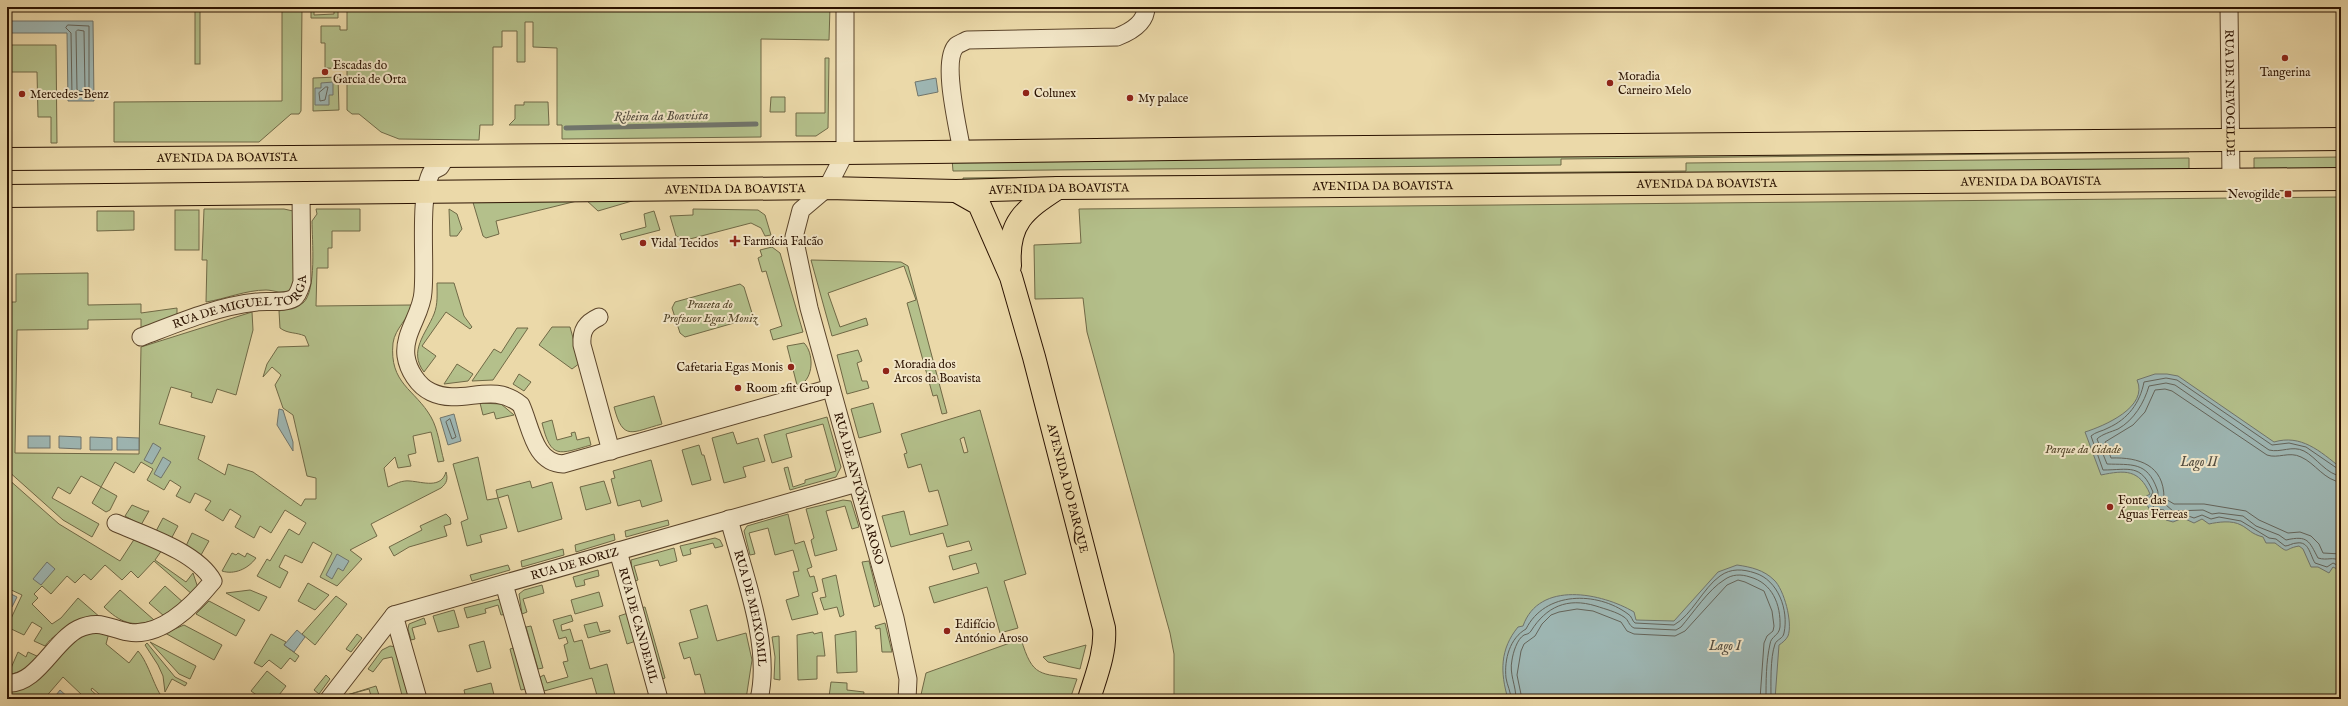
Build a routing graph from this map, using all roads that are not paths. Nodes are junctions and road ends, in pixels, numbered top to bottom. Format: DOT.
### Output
graph roads {
  1 [pos="845,7"];
  2 [pos="1146,7"];
  3 [pos="2229,7"];
  4 [pos="2231,139"];
  5 [pos="2341,139"];
  6 [pos="962,152"];
  7 [pos="845,153"];
  8 [pos="447,156"];
  9 [pos="7,159"];
  10 [pos="2341,179"];
  11 [pos="2231,180"];
  12 [pos="827,188"];
  13 [pos="1058,188"];
  14 [pos="956,191"];
  15 [pos="425,193"];
  16 [pos="302,194"];
  17 [pos="7,196"];
  18 [pos="1011,277"];
  19 [pos="599,317"];
  20 [pos="141,337"];
  21 [pos="831,388"];
  22 [pos="611,451"];
  23 [pos="857,482"];
  24 [pos="729,519"];
  25 [pos="116,523"];
  26 [pos="618,551"];
  27 [pos="504,584"];
  28 [pos="394,615"];
  29 [pos="7,683"];
  30 [pos="329,699"];
  31 [pos="418,699"];
  32 [pos="537,699"];
  33 [pos="658,699"];
  34 [pos="759,699"];
  35 [pos="907,699"];
  36 [pos="1089,699"];
  1 -- 7 [label="street"];
  2 -- 6 [label="street"];
  3 -- 4 [label="street, RUA DE NEVOGILDE"];
  4 -- 5 [label="main road, AVENIDA DA BOAVISTA"];
  4 -- 6 [label="main road, AVENIDA DA BOAVISTA"];
  4 -- 11 [label="street, RUA DE NEVOGILDE"];
  6 -- 7 [label="main road, AVENIDA DA BOAVISTA"];
  7 -- 8 [label="main road, AVENIDA DA BOAVISTA"];
  7 -- 12 [label="street, RUA DE ANTÓNIO AROSO"];
  8 -- 9 [label="main road, AVENIDA DA BOAVISTA"];
  8 -- 15 [label="street"];
  10 -- 11 [label="main road, AVENIDA DA BOAVISTA"];
  11 -- 13 [label="main road, AVENIDA DA BOAVISTA"];
  12 -- 14 [label="main road, AVENIDA DA BOAVISTA"];
  12 -- 15 [label="main road, AVENIDA DA BOAVISTA"];
  12 -- 21 [label="street, RUA DE ANTÓNIO AROSO"];
  13 -- 14 [label="main road, AVENIDA DA BOAVISTA"];
  13 -- 18 [label="main road, AVENIDA DO PARQUE"];
  14 -- 18 [label="main road, AVENIDA DO PARQUE"];
  15 -- 16 [label="main road, AVENIDA DA BOAVISTA"];
  15 -- 22 [label="street"];
  16 -- 17 [label="main road, AVENIDA DA BOAVISTA"];
  16 -- 20 [label="street, RUA DE MIGUEL TORGA"];
  18 -- 36 [label="main road, AVENIDA DO PARQUE"];
  19 -- 22 [label="street"];
  21 -- 22 [label="street"];
  21 -- 23 [label="street, RUA DE ANTÓNIO AROSO"];
  23 -- 24 [label="street, RUA DE RORIZ"];
  23 -- 35 [label="street, RUA DE ANTÓNIO AROSO"];
  24 -- 26 [label="street, RUA DE RORIZ"];
  24 -- 34 [label="street, RUA DE MEIXOMIL"];
  25 -- 29 [label="street"];
  26 -- 27 [label="street, RUA DE RORIZ"];
  26 -- 33 [label="street, RUA DE CANDEMIL"];
  27 -- 28 [label="street, RUA DE RORIZ"];
  27 -- 32 [label="street"];
  28 -- 30 [label="street"];
  28 -- 31 [label="street"];
}
